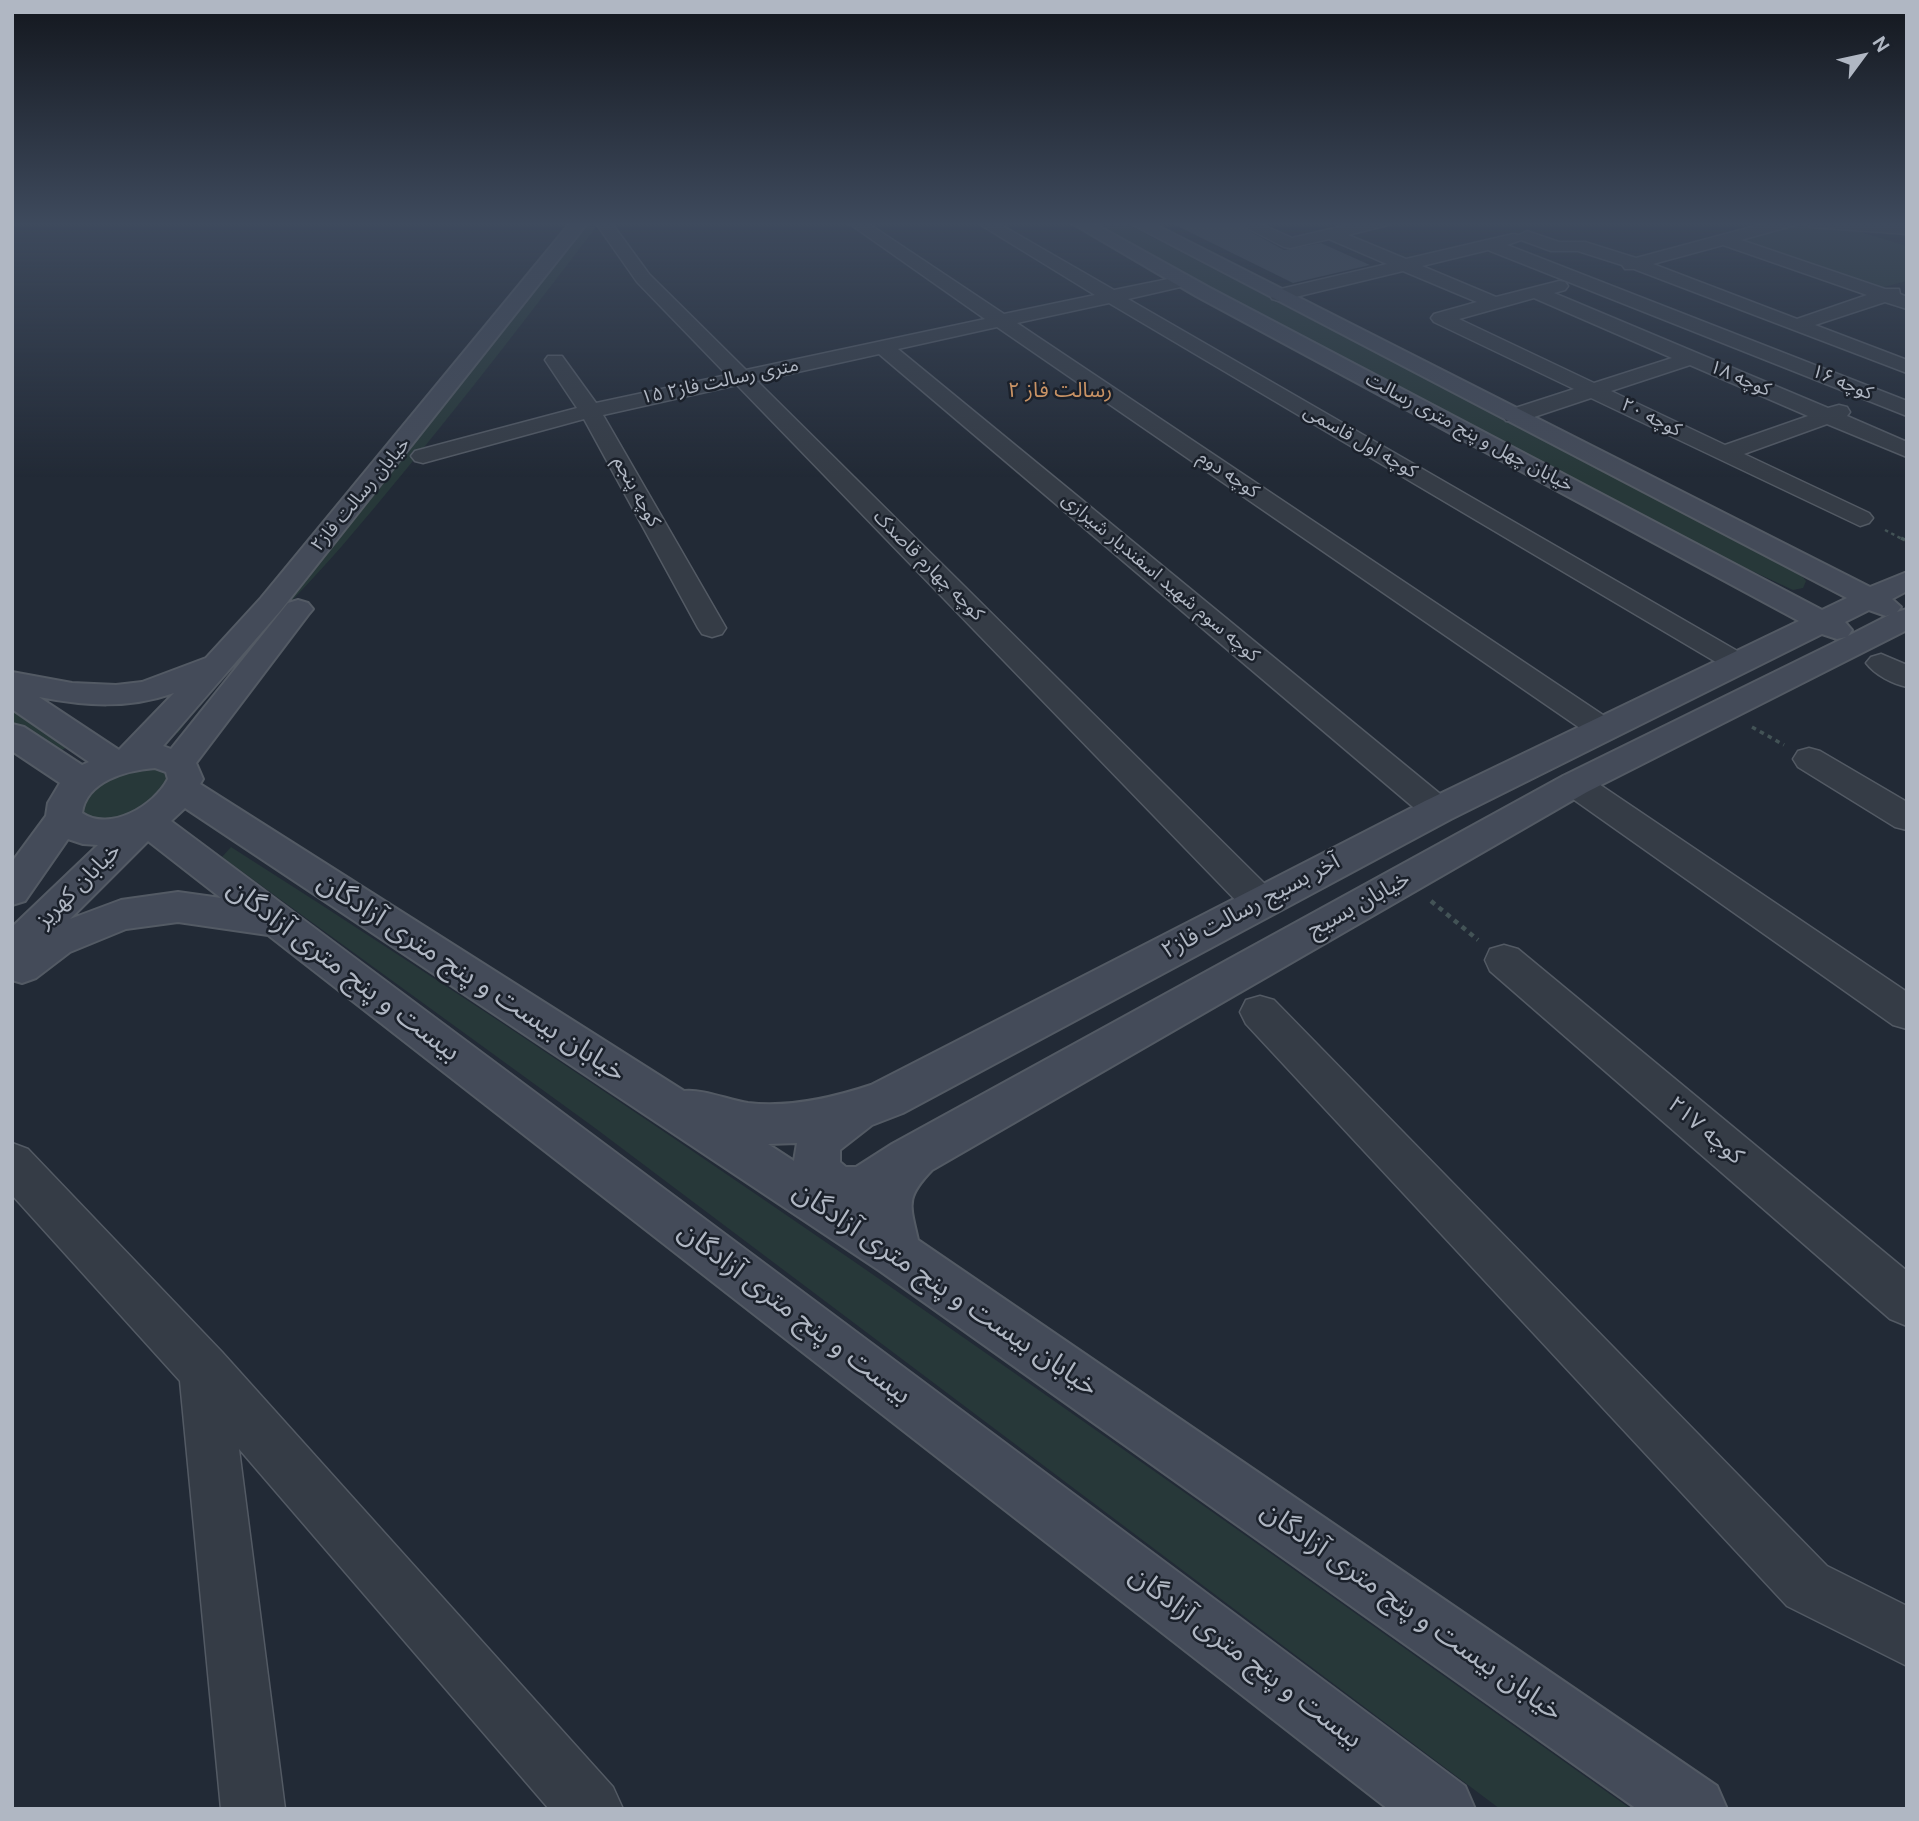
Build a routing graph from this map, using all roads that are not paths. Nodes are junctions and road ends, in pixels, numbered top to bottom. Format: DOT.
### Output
graph roads {
  1 [pos="513,307"];
  2 [pos="541,307"];
  3 [pos="672,307"];
  4 [pos="979,307"];
  5 [pos="1065,307"];
  6 [pos="1128,307"];
  7 [pos="1232,307"];
  8 [pos="1302,307"];
  9 [pos="1480,307"];
  10 [pos="1571,307"];
  11 [pos="1652,307"];
  12 [pos="1749,307"];
  13 [pos="1849,307"];
  14 [pos="1000,321"];
  15 [pos="1797,325"];
  16 [pos="883,347"];
  17 [pos="1692,358"];
  18 [pos="555,360"];
  19 [pos="1907,367"];
  20 [pos="741,377"];
  21 [pos="1907,386"];
  22 [pos="1592,390"];
  23 [pos="474,392"];
  24 [pos="1877,397"];
  25 [pos="1907,410"];
  26 [pos="590,411"];
  27 [pos="1514,416"];
  28 [pos="1827,416"];
  29 [pos="451,421"];
  30 [pos="1907,450"];
  31 [pos="1725,453"];
  32 [pos="423,456"];
  33 [pos="406,477"];
  34 [pos="1860,518"];
  35 [pos="355,538"];
  36 [pos="1907,580"];
  37 [pos="1869,598"];
  38 [pos="1907,618"];
  39 [pos="1821,621"];
  40 [pos="712,628"];
  41 [pos="1871,653"];
  42 [pos="220,662"];
  43 [pos="1736,662"];
  44 [pos="1907,678"];
  45 [pos="12,682"];
  46 [pos="12,694"];
  47 [pos="1601,728"];
  48 [pos="12,735"];
  49 [pos="1809,759"];
  50 [pos="123,761"];
  51 [pos="1575,783"];
  52 [pos="169,791"];
  53 [pos="71,802"];
  54 [pos="1438,810"];
  55 [pos="1907,818"];
  56 [pos="12,891"];
  57 [pos="1259,901"];
  58 [pos="280,922"];
  59 [pos="12,952"];
  60 [pos="1504,960"];
  61 [pos="12,975"];
  62 [pos="1260,1012"];
  63 [pos="1907,1013"];
  64 [pos="666,1105"];
  65 [pos="857,1111"];
  66 [pos="916,1155"];
  67 [pos="12,1163"];
  68 [pos="897,1254"];
  69 [pos="1907,1303"];
  70 [pos="204,1370"];
  71 [pos="1907,1637"];
  72 [pos="254,1809"];
  73 [pos="591,1809"];
  74 [pos="1442,1809"];
  75 [pos="1694,1809"];
  1 -- 42 [label="main road, خیابان رسالت فاز۲"];
  2 -- 23 [label="main road"];
  3 -- 20 [label="street, کوچه چهارم قاصدک"];
  4 -- 14 [label="street, کوچه دوم"];
  5 -- 14 [label="street, ۱۵ متری رسالت فاز۲"];
  6 -- 43 [label="street, کوچه اول قاسمی"];
  7 -- 39 [label="main road, خیابان چهل و پنج متری رسالت"];
  8 -- 27 [label="main road, خیابان چهل و پنج متری رسالت"];
  9 -- 22 [label="street, ۲۰ کوچه"];
  10 -- 17 [label="street, ۱۸ کوچه"];
  11 -- 24 [label="street, ۱۶ کوچه"];
  12 -- 15 [label="street"];
  13 -- 15 [label="street"];
  14 -- 16 [label="street, ۱۵ متری رسالت فاز۲"];
  14 -- 47 [label="street, کوچه دوم"];
  15 -- 19 [label="street"];
  16 -- 20 [label="street, ۱۵ متری رسالت فاز۲"];
  16 -- 54 [label="street, کوچه سوم شهید اسفندیار شیرازی"];
  17 -- 22 [label="street"];
  17 -- 28 [label="street, ۱۸ کوچه"];
  18 -- 26 [label="street, کوچه پنجم"];
  20 -- 26 [label="street, ۱۵ متری رسالت فاز۲"];
  20 -- 57 [label="street, کوچه چهارم قاصدک"];
  21 -- 24 [label="street"];
  22 -- 27 [label="street"];
  22 -- 31 [label="street, ۲۰ کوچه"];
  24 -- 25 [label="street, ۱۶ کوچه"];
  24 -- 28 [label="street"];
  26 -- 32 [label="street, ۱۵ متری رسالت فاز۲"];
  26 -- 40 [label="street, کوچه پنجم"];
  27 -- 37 [label="main road, خیابان چهل و پنج متری رسالت"];
  28 -- 30 [label="street, ۱۸ کوچه"];
  28 -- 31 [label="street"];
  29 -- 32 [label="main road, خیابان رسالت فاز۲"];
  31 -- 34 [label="street, ۲۰ کوچه"];
  32 -- 33 [label="main road, خیابان رسالت فاز۲"];
  35 -- 52 [label="main road, خیابان رسالت فاز۲"];
  36 -- 37 [label="main road"];
  37 -- 38 [label="main road, خیابان چهل و پنج متری رسالت"];
  37 -- 39 [label="main road"];
  38 -- 41 [label="main road, خیابان بسیج"];
  39 -- 41 [label="main road, خیابان چهل و پنج متری رسالت"];
  39 -- 43 [label="main road, آخر بسیج رسالت فاز۲"];
  41 -- 44 [label="street"];
  41 -- 51 [label="main road, خیابان بسیج"];
  42 -- 45 [label="main road"];
  42 -- 50 [label="main road, خیابان رسالت فاز۲"];
  43 -- 47 [label="main road, آخر بسیج رسالت فاز۲"];
  46 -- 50 [label="main road"];
  47 -- 54 [label="main road, آخر بسیج رسالت فاز۲"];
  48 -- 53 [label="main road"];
  49 -- 55 [label="street"];
  50 -- 52 [label="main road"];
  50 -- 53 [label="main road"];
  51 -- 63 [label="street"];
  51 -- 66 [label="main road, خیابان بسیج"];
  52 -- 53 [label="main road"];
  52 -- 58 [label="main road, بیست و پنج متری آزادگان"];
  52 -- 59 [label="main road, خیابان کهریز"];
  52 -- 64 [label="main road, خیابان بیست و پنج متری آزادگان"];
  53 -- 56 [label="main road, خیابان کهریز"];
  54 -- 57 [label="main road, آخر بسیج رسالت فاز۲"];
  57 -- 65 [label="main road, آخر بسیج رسالت فاز۲"];
  58 -- 61 [label="main road"];
  58 -- 74 [label="main road, بیست و پنج متری آزادگان"];
  60 -- 69 [label="street, کوچه ۲۱۷"];
  62 -- 71 [label="street"];
  64 -- 65 [label="main road, آخر بسیج رسالت فاز۲"];
  64 -- 68 [label="main road, خیابان بیست و پنج متری آزادگان"];
  65 -- 66 [label="main road"];
  66 -- 68 [label="main road, خیابان بسیج"];
  67 -- 70 [label="street"];
  68 -- 75 [label="main road, خیابان بیست و پنج متری آزادگان"];
  70 -- 72 [label="street"];
  70 -- 73 [label="street"];
}
